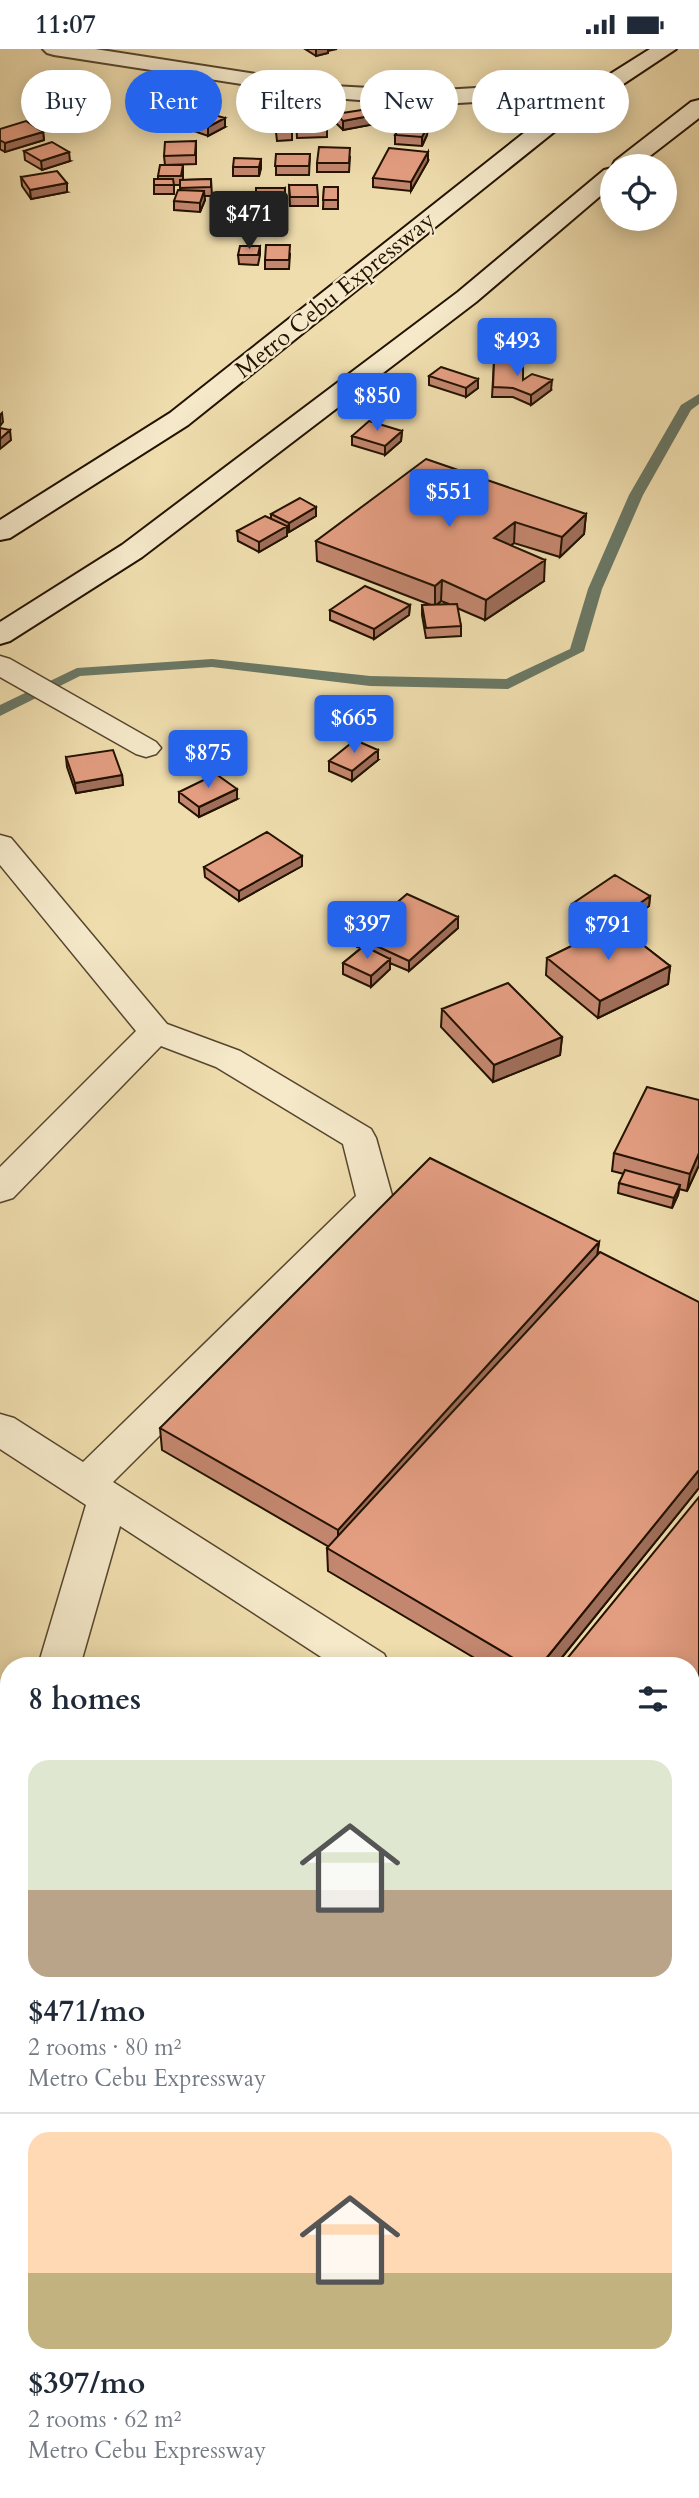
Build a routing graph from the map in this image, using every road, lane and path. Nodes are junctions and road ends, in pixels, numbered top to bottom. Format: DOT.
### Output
graph roads {
  1 [pos="54,49"];
  2 [pos="664,49"];
  3 [pos="629,71"];
  4 [pos="472,96"];
  5 [pos="699,107"];
  6 [pos="538,133"];
  7 [pos="638,154"];
  8 [pos="600,185"];
  9 [pos="0,532"];
  10 [pos="0,635"];
  11 [pos="6,669"];
  12 [pos="146,748"];
  13 [pos="0,845"];
  14 [pos="155,1032"];
  15 [pos="0,1189"];
  16 [pos="0,1429"];
  17 [pos="97,1491"];
  18 [pos="61,1657"];
  19 [pos="355,1657"];
  1 -- 4 [label="main road"];
  2 -- 3 [label="main road, Metro Cebu Expressway"];
  5 -- 7 [label="main road"];
  6 -- 9 [label="main road, Metro Cebu Expressway"];
  8 -- 10 [label="main road"];
  11 -- 12 [label="lane"];
  13 -- 14 [label="lane"];
  14 -- 15 [label="lane"];
  14 -- 17 [label="lane"];
  16 -- 17 [label="lane"];
  17 -- 18 [label="lane"];
  17 -- 19 [label="lane"];
}
